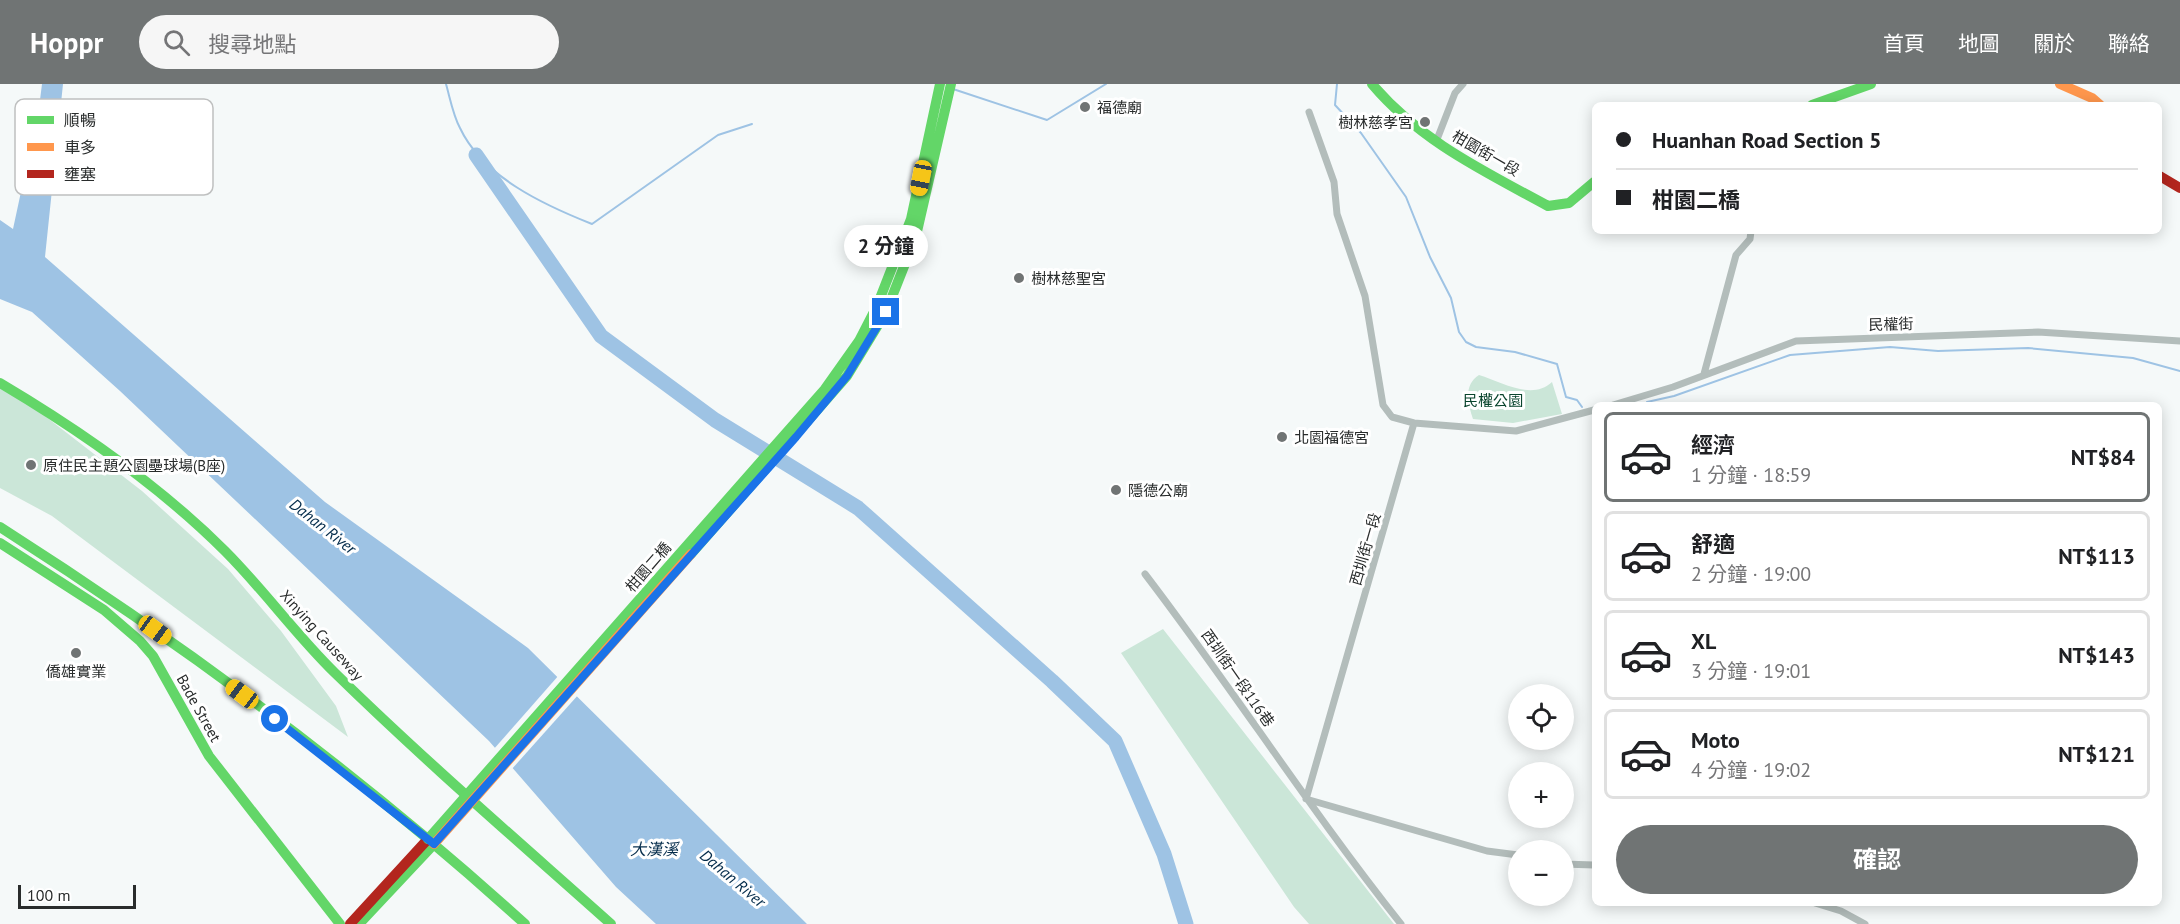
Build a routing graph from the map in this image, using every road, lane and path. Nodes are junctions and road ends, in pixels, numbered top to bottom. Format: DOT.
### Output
graph roads {
  1 [pos="940,84"];
  2 [pos="951,84"];
  3 [pos="1372,84"];
  4 [pos="1463,84"];
  5 [pos="1871,84"];
  6 [pos="2060,84"];
  7 [pos="1820,102"];
  8 [pos="2097,102"];
  9 [pos="1309,112"];
  10 [pos="1436,142"];
  11 [pos="2162,177"];
  12 [pos="1592,184"];
  13 [pos="2180,188"];
  14 [pos="1751,234"];
  15 [pos="2180,341"];
  16 [pos="1704,374"];
  17 [pos="0,383"];
  18 [pos="1623,402"];
  19 [pos="1592,411"];
  20 [pos="1414,423"];
  21 [pos="0,527"];
  22 [pos="0,543"];
  23 [pos="1145,574"];
  24 [pos="1306,799"];
  25 [pos="431,841"];
  26 [pos="1508,854"];
  27 [pos="1574,864"];
  28 [pos="1592,864"];
  29 [pos="1825,906"];
  30 [pos="340,924"];
  31 [pos="350,924"];
  32 [pos="359,924"];
  33 [pos="525,924"];
  34 [pos="611,924"];
  35 [pos="1401,924"];
  36 [pos="1865,924"];
  1 -- 25 [label="street, 柑園二橋, bridge"];
  2 -- 25 [label="street, 柑園二橋, bridge"];
  3 -- 10 [label="street, 柑園街一段"];
  4 -- 10 [label="street"];
  5 -- 7 [label="street"];
  6 -- 8 [label="street"];
  9 -- 20 [label="street"];
  10 -- 12 [label="street, 柑園街一段"];
  11 -- 13 [label="street"];
  14 -- 16 [label="street"];
  15 -- 16 [label="street, 民權街"];
  16 -- 18 [label="street, 民權街"];
  17 -- 34 [label="street, Xinying Causeway"];
  19 -- 20 [label="street"];
  20 -- 24 [label="street, 西圳街一段"];
  21 -- 25 [label="street"];
  22 -- 30 [label="street, Bade Street"];
  23 -- 24 [label="street, 西圳街一段116巷"];
  24 -- 26 [label="street"];
  24 -- 35 [label="street, 西圳街一段116巷"];
  25 -- 31 [label="street"];
  25 -- 32 [label="street"];
  25 -- 33 [label="street"];
  27 -- 28 [label="street"];
  29 -- 36 [label="street"];
}
